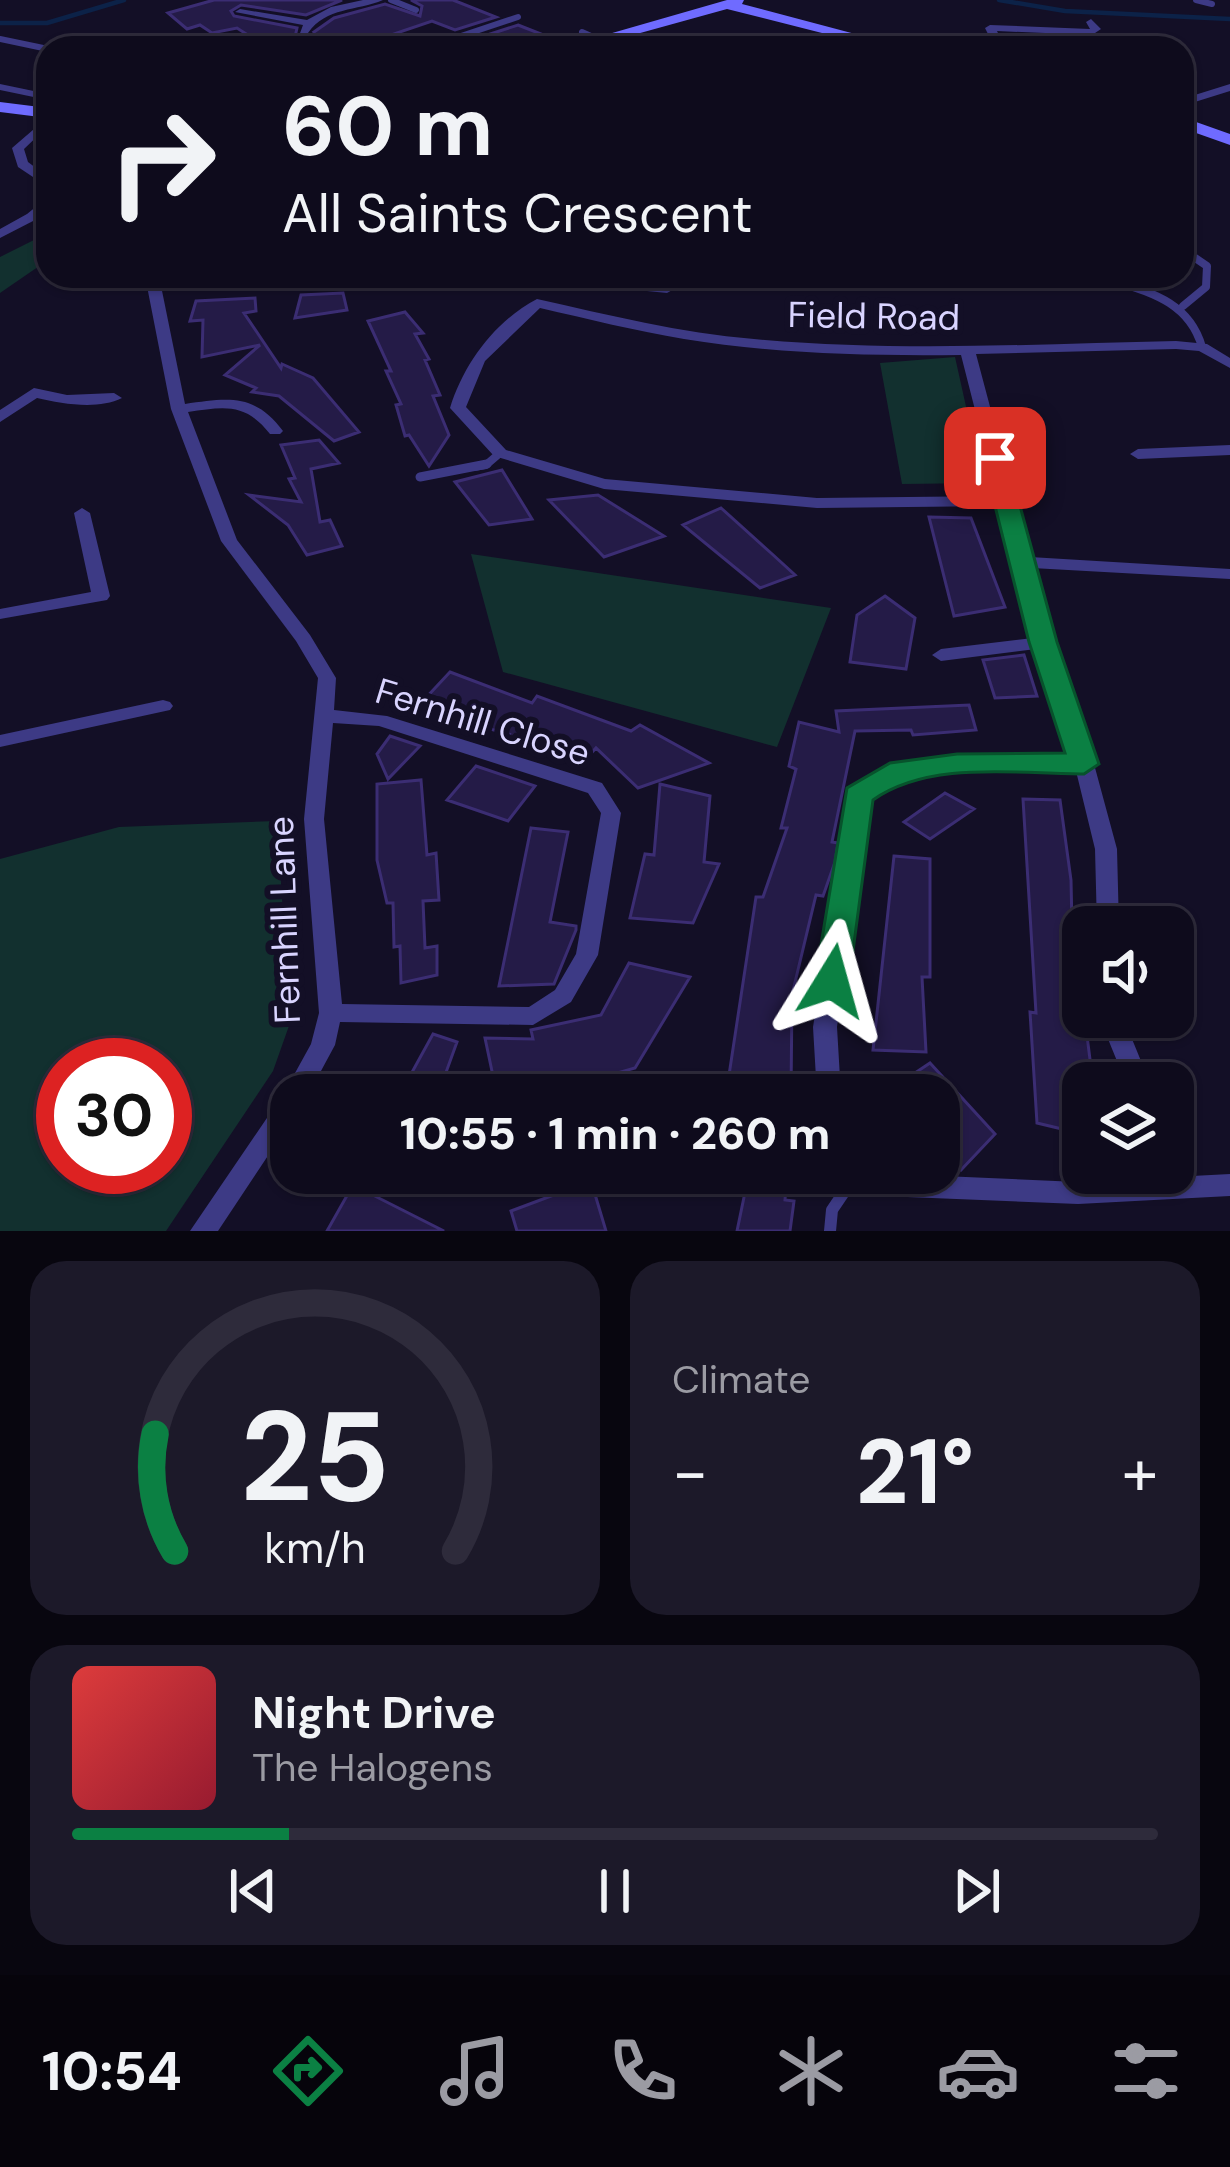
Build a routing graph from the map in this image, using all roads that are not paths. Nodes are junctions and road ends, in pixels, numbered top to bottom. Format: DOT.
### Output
graph roads {
  1 [pos="378,0"];
  2 [pos="391,0"];
  3 [pos="1196,0"];
  4 [pos="743,4"];
  5 [pos="1212,4"];
  6 [pos="416,10"];
  7 [pos="518,16"];
  8 [pos="217,17"];
  9 [pos="308,22"];
  10 [pos="1091,22"];
  11 [pos="976,28"];
  12 [pos="990,28"];
  13 [pos="305,36"];
  14 [pos="461,36"];
  15 [pos="616,36"];
  16 [pos="854,36"];
  17 [pos="994,36"];
  18 [pos="0,39"];
  19 [pos="36,46"];
  20 [pos="0,87"];
  21 [pos="1230,87"];
  22 [pos="36,92"];
  23 [pos="1194,99"];
  24 [pos="0,107"];
  25 [pos="36,114"];
  26 [pos="1194,126"];
  27 [pos="36,129"];
  28 [pos="1230,140"];
  29 [pos="36,174"];
  30 [pos="36,213"];
  31 [pos="0,233"];
  32 [pos="1194,259"];
  33 [pos="154,288"];
  34 [pos="542,288"];
  35 [pos="648,288"];
  36 [pos="1140,288"];
  37 [pos="667,290"];
  38 [pos="537,303"];
  39 [pos="1183,307"];
  40 [pos="1202,346"];
  41 [pos="967,348"];
  42 [pos="1230,364"];
  43 [pos="114,398"];
  44 [pos="179,409"];
  45 [pos="0,417"];
  46 [pos="275,431"];
  47 [pos="1230,451"];
  48 [pos="500,453"];
  49 [pos="1138,454"];
  50 [pos="420,477"];
  51 [pos="1006,501"];
  52 [pos="82,513"];
  53 [pos="1023,562"];
  54 [pos="1230,574"];
  55 [pos="0,614"];
  56 [pos="1043,642"];
  57 [pos="941,655"];
  58 [pos="163,706"];
  59 [pos="326,716"];
  60 [pos="0,741"];
  61 [pos="1084,764"];
  62 [pos="1107,906"];
  63 [pos="331,1013"];
  64 [pos="306,1074"];
  65 [pos="828,1074"];
  66 [pos="270,1132"];
  67 [pos="1194,1180"];
  68 [pos="1230,1185"];
  69 [pos="960,1188"];
  70 [pos="1062,1192"];
  71 [pos="843,1194"];
  72 [pos="203,1231"];
  73 [pos="830,1231"];
  1 -- 9 [label="street"];
  2 -- 6 [label="lane"];
  3 -- 5 [label="lane"];
  4 -- 15 [label="main road"];
  4 -- 16 [label="main road"];
  7 -- 14 [label="lane"];
  8 -- 9 [label="street"];
  9 -- 13 [label="street"];
  10 -- 12 [label="street"];
  11 -- 12 [label="street"];
  12 -- 17 [label="street"];
  18 -- 19 [label="lane"];
  20 -- 22 [label="street"];
  21 -- 23 [label="street"];
  24 -- 25 [label="main road"];
  26 -- 28 [label="main road"];
  27 -- 29 [label="street"];
  30 -- 31 [label="street"];
  32 -- 39 [label="lane"];
  33 -- 44 [label="street, Fernhill Lane"];
  34 -- 38 [label="street"];
  35 -- 37 [label="street"];
  36 -- 39 [label="lane"];
  38 -- 41 [label="street, Field Road"];
  38 -- 48 [label="street"];
  39 -- 40 [label="lane"];
  40 -- 41 [label="street, Field Road"];
  40 -- 42 [label="street"];
  41 -- 51 [label="street"];
  43 -- 45 [label="street"];
  44 -- 46 [label="street"];
  44 -- 59 [label="street, Fernhill Lane"];
  47 -- 49 [label="street"];
  48 -- 50 [label="lane"];
  48 -- 51 [label="street"];
  51 -- 53 [label="street"];
  52 -- 55 [label="street"];
  53 -- 54 [label="street"];
  53 -- 56 [label="street"];
  56 -- 57 [label="street"];
  56 -- 61 [label="street"];
  58 -- 60 [label="street"];
  59 -- 63 [label="street, Fernhill Lane"];
  59 -- 63 [label="street, Fernhill Close"];
  61 -- 62 [label="street"];
  61 -- 65 [label="street"];
  63 -- 64 [label="street, Fernhill Lane"];
  66 -- 72 [label="street, Fernhill Lane"];
  67 -- 68 [label="street"];
  69 -- 70 [label="street"];
  71 -- 73 [label="lane"];
}
